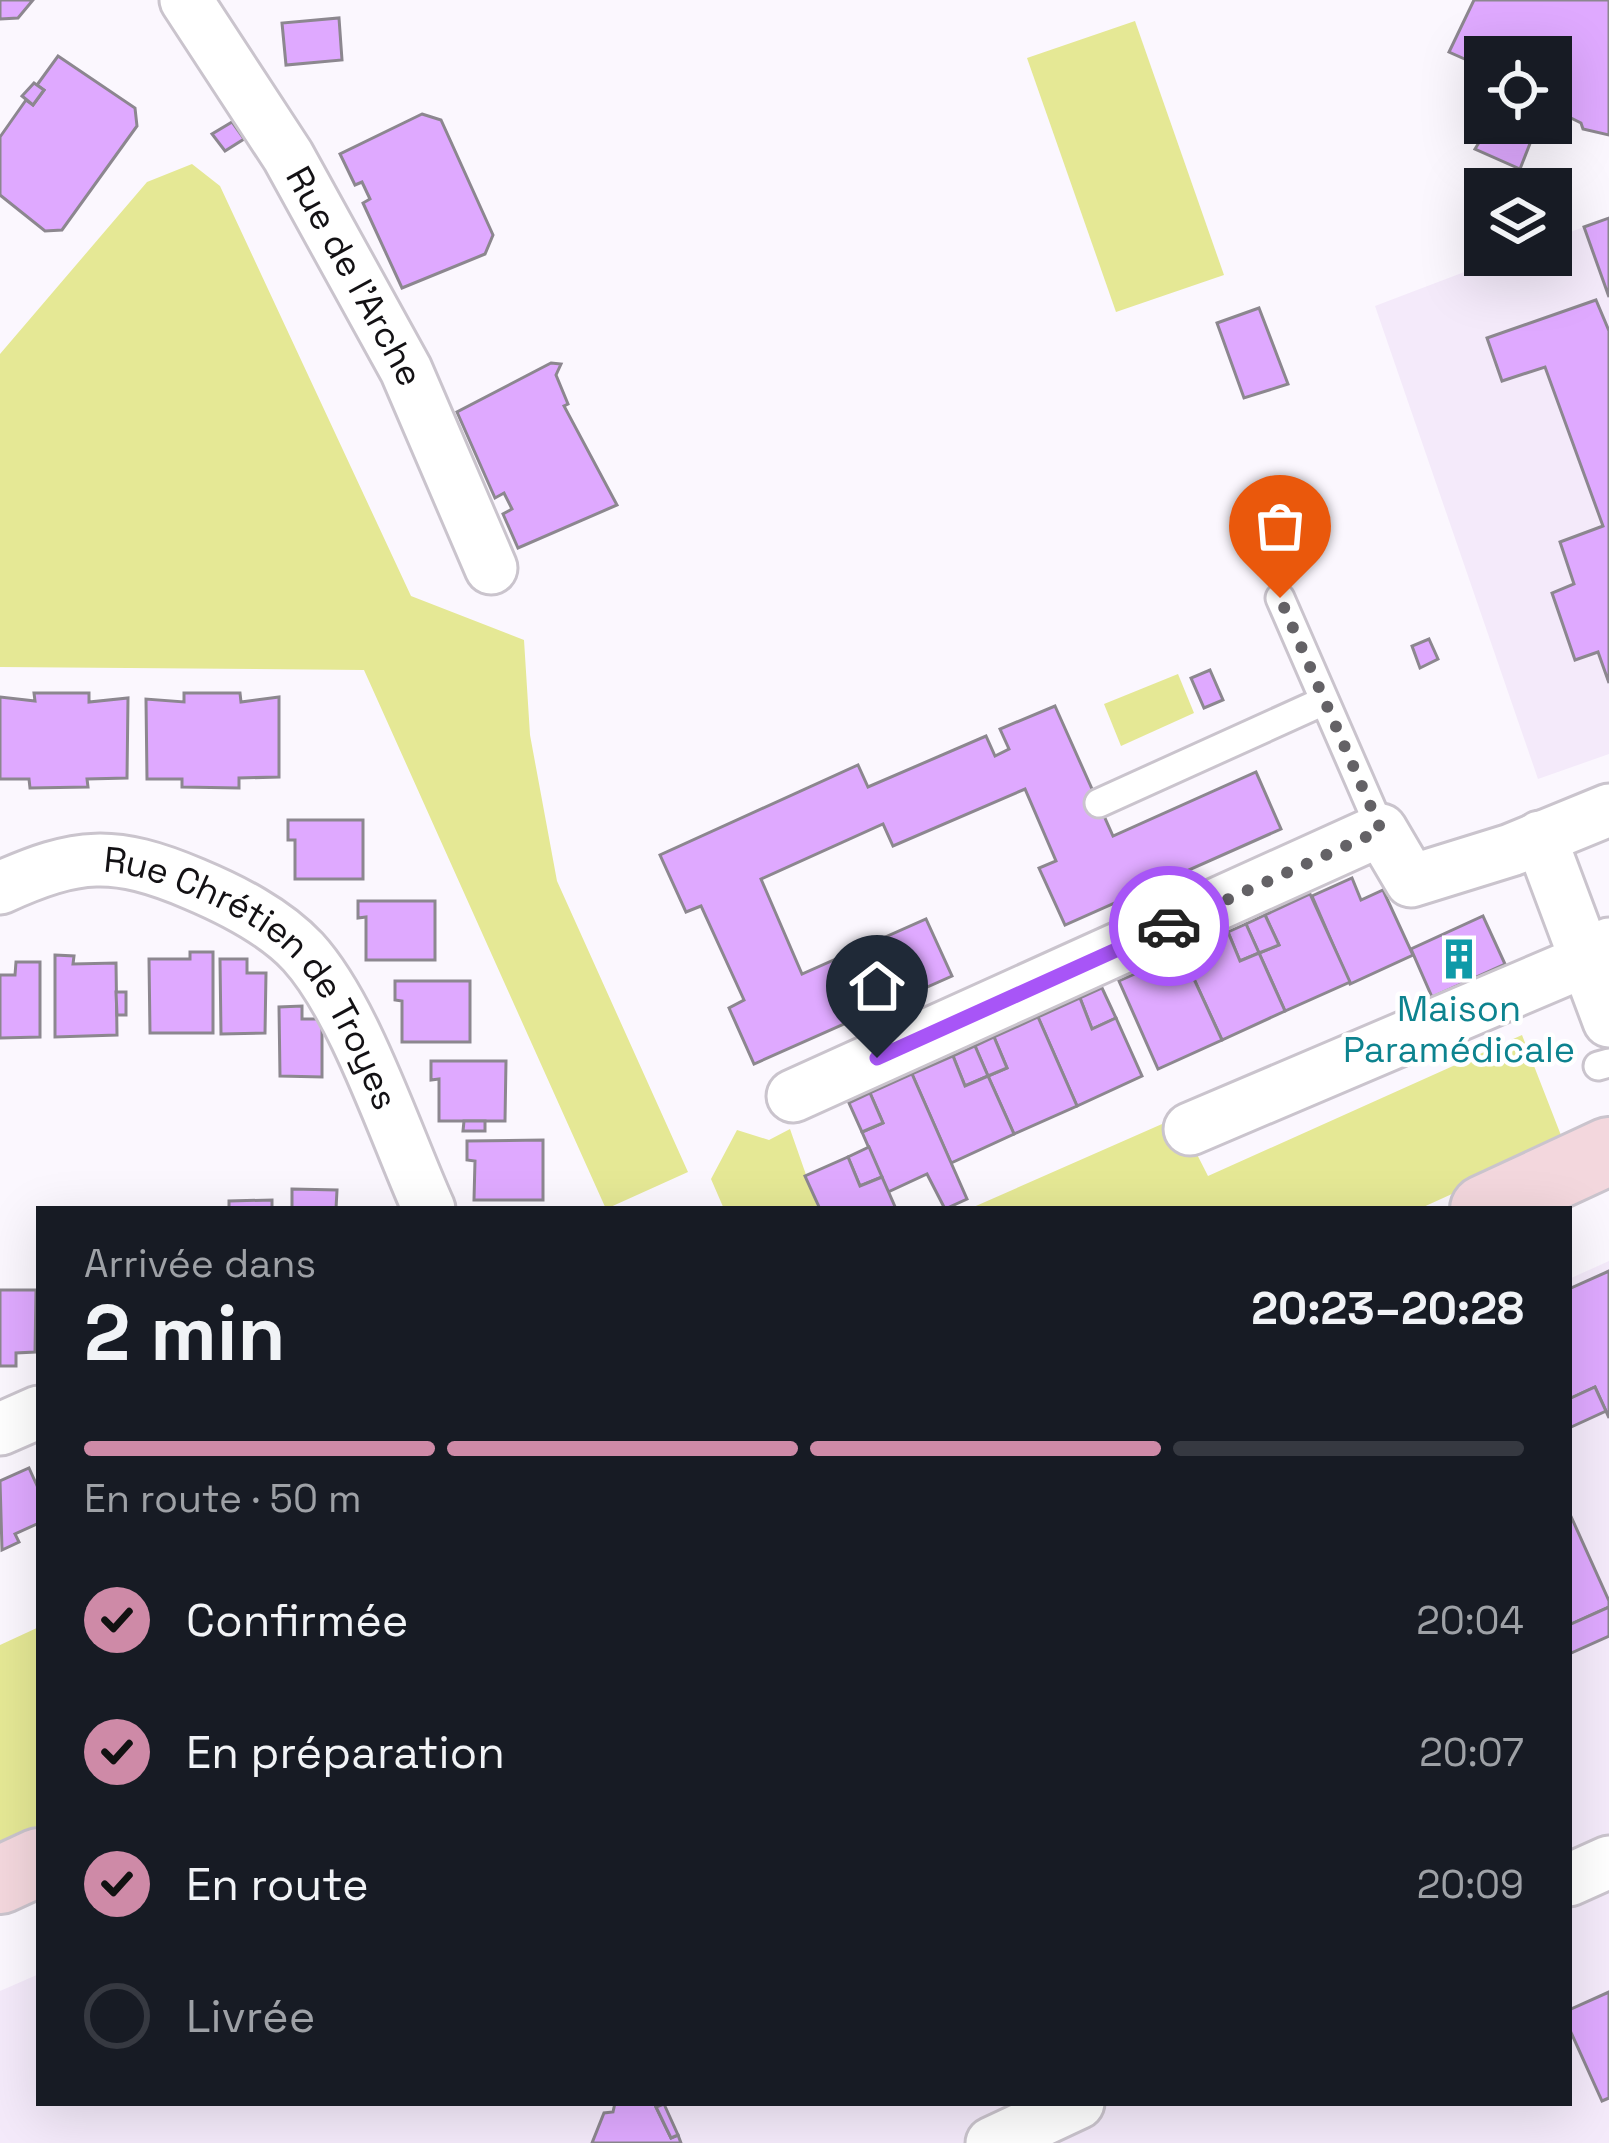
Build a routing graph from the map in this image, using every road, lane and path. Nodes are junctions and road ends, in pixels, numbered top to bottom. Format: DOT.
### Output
graph roads {
  1 [pos="186,0"];
  2 [pos="491,568"];
  3 [pos="1280,598"];
  4 [pos="1324,700"];
  5 [pos="1099,803"];
  6 [pos="1609,811"];
  7 [pos="1381,830"];
  8 [pos="1540,837"];
  9 [pos="0,888"];
  10 [pos="1598,952"];
  11 [pos="1605,1050"];
  12 [pos="793,1096"];
  13 [pos="1190,1129"];
  14 [pos="1609,1151"];
  15 [pos="428,1206"];
  16 [pos="1490,1206"];
  17 [pos="36,1413"];
  18 [pos="0,1429"];
  19 [pos="1609,1862"];
  20 [pos="36,1863"];
  21 [pos="1572,1879"];
  22 [pos="0,1880"];
  23 [pos="1072,2106"];
  24 [pos="992,2143"];
  1 -- 2 [label="street, Rue de l'Arche"];
  3 -- 4 [label="lane"];
  4 -- 5 [label="lane"];
  4 -- 7 [label="lane"];
  6 -- 8 [label="street"];
  7 -- 8 [label="street"];
  7 -- 12 [label="street"];
  8 -- 10 [label="street"];
  9 -- 15 [label="street, Rue Chrétien de Troyes"];
  10 -- 11 [label="street"];
  10 -- 13 [label="street"];
  14 -- 16 [label="street"];
  17 -- 18 [label="street"];
  19 -- 21 [label="street"];
  20 -- 22 [label="street"];
  23 -- 24 [label="street"];
}
